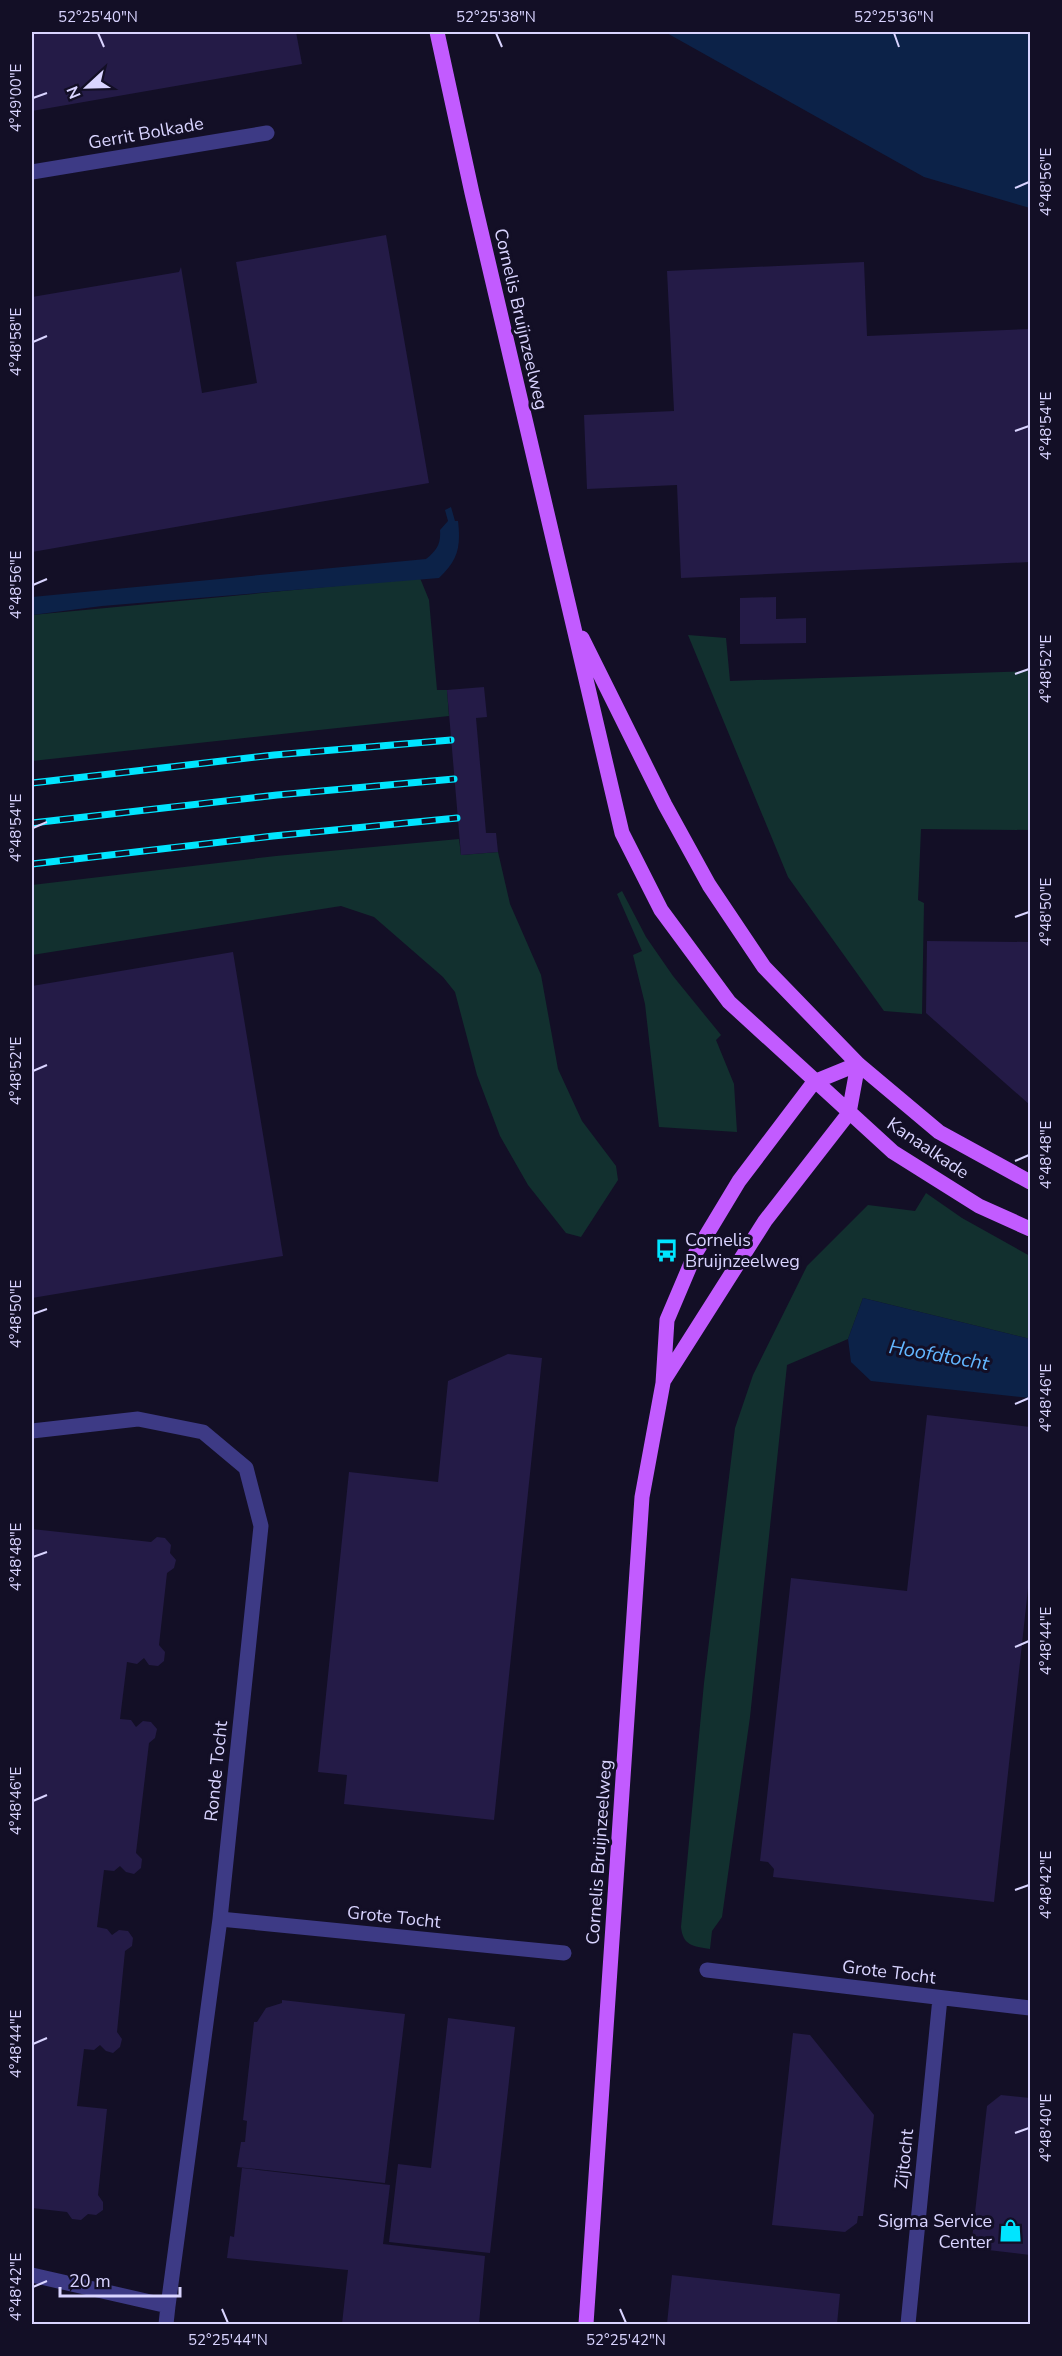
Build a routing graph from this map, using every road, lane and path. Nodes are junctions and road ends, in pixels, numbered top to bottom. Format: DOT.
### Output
graph roads {
  1 [pos="437,32"];
  2 [pos="267,133"];
  3 [pos="32,172"];
  4 [pos="570,614"];
  5 [pos="858,1064"];
  6 [pos="814,1082"];
  7 [pos="849,1113"];
  8 [pos="1030,1182"];
  9 [pos="1030,1229"];
  10 [pos="663,1383"];
  11 [pos="32,1431"];
  12 [pos="220,1919"];
  13 [pos="564,1953"];
  14 [pos="707,1970"];
  15 [pos="940,1998"];
  16 [pos="1030,2007"];
  17 [pos="32,2275"];
  18 [pos="168,2306"];
  19 [pos="166,2325"];
  20 [pos="586,2325"];
  21 [pos="908,2325"];
  1 -- 4 [label="main road, Cornelis Bruijnzeelweg"];
  2 -- 3 [label="street, Gerrit Bolkade"];
  4 -- 5 [label="main road, Cornelis Bruijnzeelweg"];
  4 -- 6 [label="main road, Cornelis Bruijnzeelweg"];
  5 -- 6 [label="main road"];
  5 -- 7 [label="main road, Cornelis Bruijnzeelweg"];
  5 -- 8 [label="main road, Kanaalkade"];
  6 -- 7 [label="main road, Kanaalkade"];
  6 -- 10 [label="main road, Cornelis Bruijnzeelweg"];
  7 -- 9 [label="main road, Kanaalkade"];
  7 -- 10 [label="main road, Cornelis Bruijnzeelweg"];
  10 -- 20 [label="main road, Cornelis Bruijnzeelweg"];
  11 -- 12 [label="street, Ronde Tocht"];
  12 -- 13 [label="street, Grote Tocht"];
  12 -- 18 [label="street, Ronde Tocht"];
  14 -- 15 [label="street, Grote Tocht"];
  15 -- 16 [label="street, Grote Tocht"];
  15 -- 21 [label="street, Zijtocht"];
  17 -- 18 [label="street"];
  18 -- 19 [label="street, Ronde Tocht"];
}
